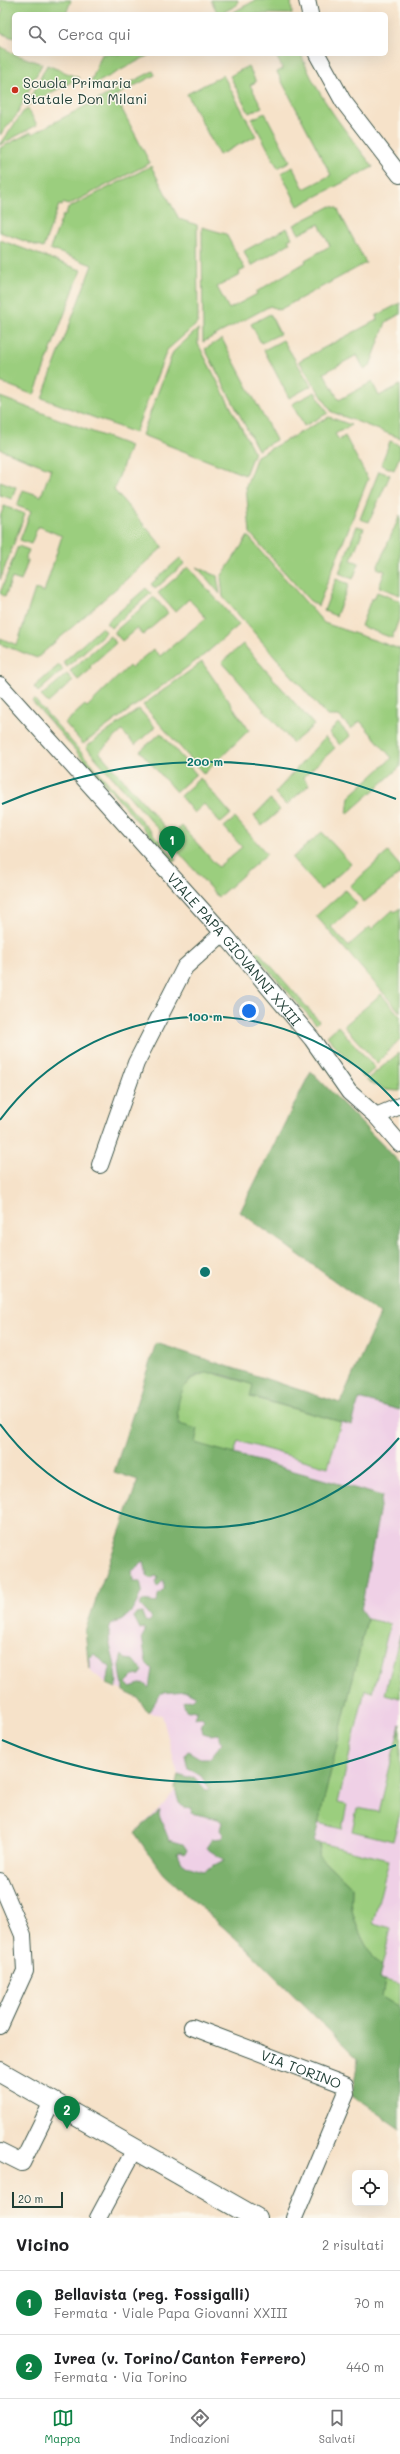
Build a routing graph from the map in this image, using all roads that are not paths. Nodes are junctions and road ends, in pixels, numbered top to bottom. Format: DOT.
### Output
graph roads {
  1 [pos="307,0"];
  2 [pos="310,12"];
  3 [pos="318,56"];
  4 [pos="400,175"];
  5 [pos="0,685"];
  6 [pos="223,933"];
  7 [pos="400,1106"];
  8 [pos="376,1116"];
  9 [pos="400,1144"];
  10 [pos="100,1165"];
  11 [pos="0,1881"];
  12 [pos="0,2026"];
  13 [pos="192,2027"];
  14 [pos="0,2072"];
  15 [pos="52,2102"];
  16 [pos="135,2149"];
  17 [pos="0,2152"];
  18 [pos="98,2218"];
  19 [pos="256,2218"];
  20 [pos="294,2218"];
  1 -- 2 [label="street"];
  3 -- 4 [label="street"];
  5 -- 6 [label="street, VIALE PAPA GIOVANNI XXIII"];
  6 -- 8 [label="street, VIALE PAPA GIOVANNI XXIII"];
  6 -- 10 [label="street"];
  7 -- 8 [label="street"];
  8 -- 9 [label="street, VIALE PAPA GIOVANNI XXIII"];
  11 -- 12 [label="street"];
  13 -- 20 [label="street, VIA TORINO"];
  14 -- 15 [label="street"];
  15 -- 16 [label="street"];
  15 -- 17 [label="street"];
  16 -- 18 [label="street"];
  16 -- 19 [label="street"];
}
